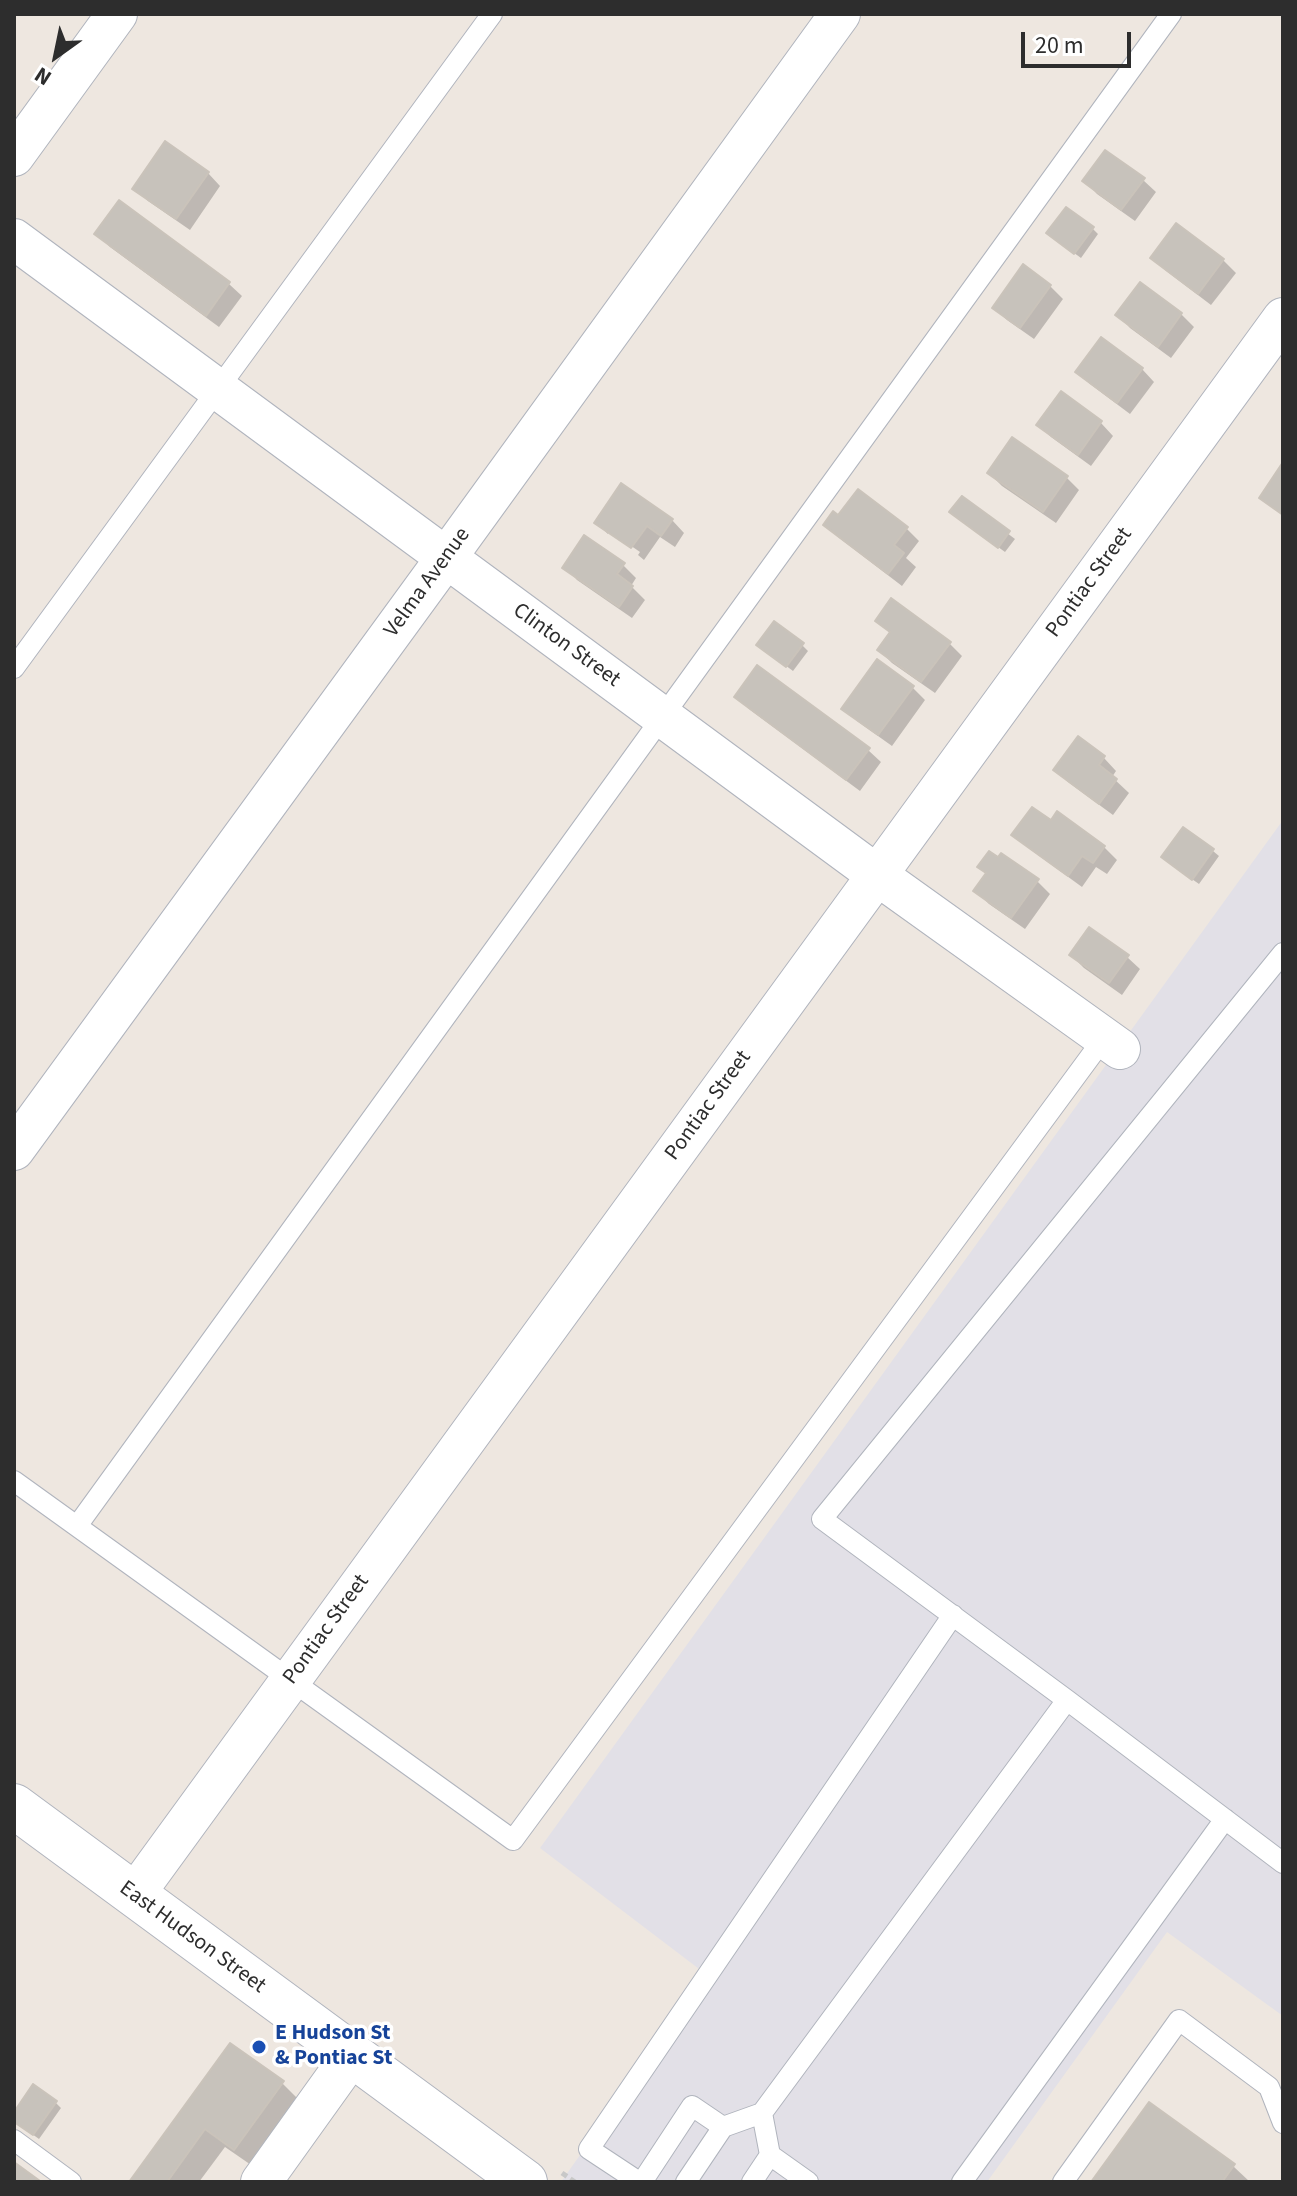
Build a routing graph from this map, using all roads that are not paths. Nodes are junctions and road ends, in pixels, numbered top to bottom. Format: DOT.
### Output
graph roads {
  1 [pos="117,14"];
  2 [pos="492,14"];
  3 [pos="840,14"];
  4 [pos="1171,14"];
  5 [pos="14,156"];
  6 [pos="14,239"];
  7 [pos="1283,318"];
  8 [pos="217,389"];
  9 [pos="446,558"];
  10 [pos="14,668"];
  11 [pos="661,716"];
  12 [pos="877,875"];
  13 [pos="1283,953"];
  14 [pos="1112,1044"];
  15 [pos="14,1150"];
  16 [pos="14,1481"];
  17 [pos="77,1526"];
  18 [pos="953,1615"];
  19 [pos="291,1680"];
  20 [pos="1067,1700"];
  21 [pos="14,1806"];
  22 [pos="1225,1819"];
  23 [pos="1283,1863"];
  24 [pos="134,1895"];
  25 [pos="352,2055"];
  26 [pos="762,2113"];
  27 [pos="1283,2123"];
  28 [pos="723,2127"];
  29 [pos="14,2140"];
  30 [pos="770,2155"];
  31 [pos="71,2182"];
  32 [pos="261,2182"];
  33 [pos="525,2182"];
  34 [pos="641,2182"];
  35 [pos="686,2182"];
  36 [pos="752,2182"];
  37 [pos="808,2182"];
  38 [pos="962,2182"];
  39 [pos="1063,2182"];
  1 -- 5 [label="street"];
  2 -- 8 [label="lane"];
  3 -- 9 [label="street, Velma Avenue"];
  4 -- 11 [label="lane"];
  6 -- 8 [label="street, Clinton Street"];
  7 -- 12 [label="street, Pontiac Street"];
  8 -- 9 [label="street, Clinton Street"];
  8 -- 10 [label="lane"];
  9 -- 11 [label="street, Clinton Street"];
  9 -- 15 [label="street, Velma Avenue"];
  11 -- 12 [label="street, Clinton Street"];
  11 -- 17 [label="lane"];
  12 -- 14 [label="street, Clinton Street"];
  12 -- 19 [label="street, Pontiac Street"];
  13 -- 18 [label="lane"];
  14 -- 19 [label="lane"];
  16 -- 17 [label="lane"];
  17 -- 19 [label="lane"];
  18 -- 20 [label="lane"];
  18 -- 34 [label="lane"];
  19 -- 24 [label="street, Pontiac Street"];
  20 -- 22 [label="lane"];
  20 -- 26 [label="lane"];
  21 -- 24 [label="main road, East Hudson Street"];
  22 -- 23 [label="lane"];
  22 -- 38 [label="lane"];
  24 -- 25 [label="main road, East Hudson Street"];
  25 -- 32 [label="street"];
  25 -- 33 [label="main road, East Hudson Street"];
  26 -- 28 [label="lane"];
  26 -- 30 [label="lane"];
  27 -- 39 [label="lane"];
  28 -- 34 [label="lane"];
  28 -- 35 [label="lane"];
  29 -- 31 [label="lane"];
  30 -- 36 [label="lane"];
  30 -- 37 [label="lane"];
}
